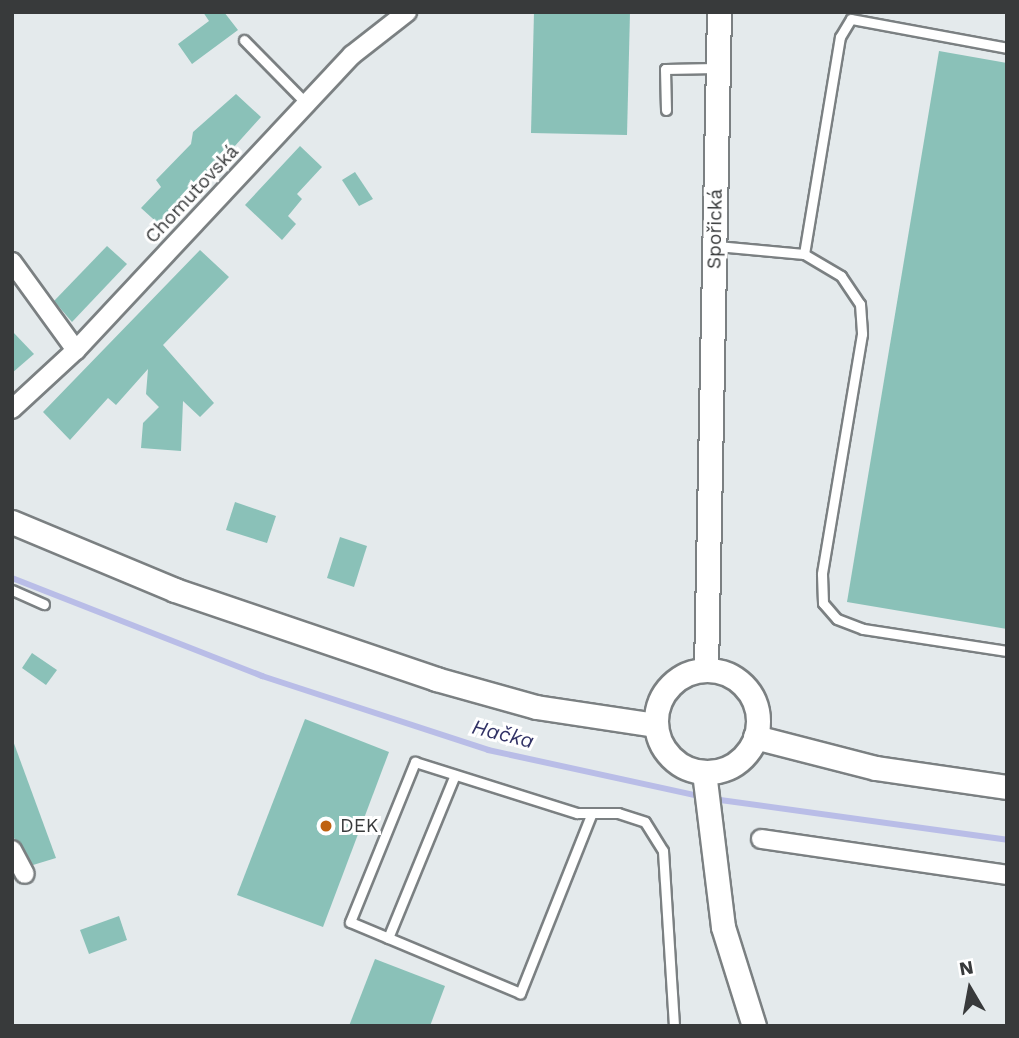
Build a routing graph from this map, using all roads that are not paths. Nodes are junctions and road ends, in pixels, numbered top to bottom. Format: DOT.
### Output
graph roads {
  1 [pos="407,12"];
  2 [pos="719,12"];
  3 [pos="244,40"];
  4 [pos="1007,48"];
  5 [pos="718,68"];
  6 [pos="306,103"];
  7 [pos="666,110"];
  8 [pos="715,246"];
  9 [pos="804,254"];
  10 [pos="12,262"];
  11 [pos="76,350"];
  12 [pos="12,409"];
  13 [pos="12,522"];
  14 [pos="12,590"];
  15 [pos="44,604"];
  16 [pos="1007,651"];
  17 [pos="706,669"];
  18 [pos="656,725"];
  19 [pos="755,737"];
  20 [pos="455,775"];
  21 [pos="704,775"];
  22 [pos="1007,787"];
  23 [pos="591,815"];
  24 [pos="761,839"];
  25 [pos="12,850"];
  26 [pos="25,874"];
  27 [pos="1007,875"];
  28 [pos="388,938"];
  29 [pos="674,1026"];
  30 [pos="754,1026"];
  1 -- 6 [label="street, Chomutovská"];
  2 -- 5 [label="street, Spořická"];
  3 -- 6 [label="lane"];
  4 -- 9 [label="lane"];
  5 -- 7 [label="lane"];
  5 -- 8 [label="street, Spořická"];
  6 -- 11 [label="street, Chomutovská"];
  8 -- 9 [label="lane"];
  8 -- 17 [label="street, Spořická"];
  9 -- 16 [label="lane"];
  10 -- 11 [label="street"];
  11 -- 12 [label="street, Chomutovská"];
  13 -- 18 [label="street"];
  14 -- 15 [label="lane"];
  17 -- 18 [label="street"];
  17 -- 19 [label="street"];
  18 -- 21 [label="street"];
  19 -- 21 [label="street"];
  19 -- 22 [label="street"];
  20 -- 23 [label="lane"];
  20 -- 28 [label="lane"];
  20 -- 28 [label="lane"];
  21 -- 30 [label="street"];
  23 -- 28 [label="lane"];
  23 -- 29 [label="lane"];
  24 -- 27 [label="street"];
  25 -- 26 [label="street"];
}
